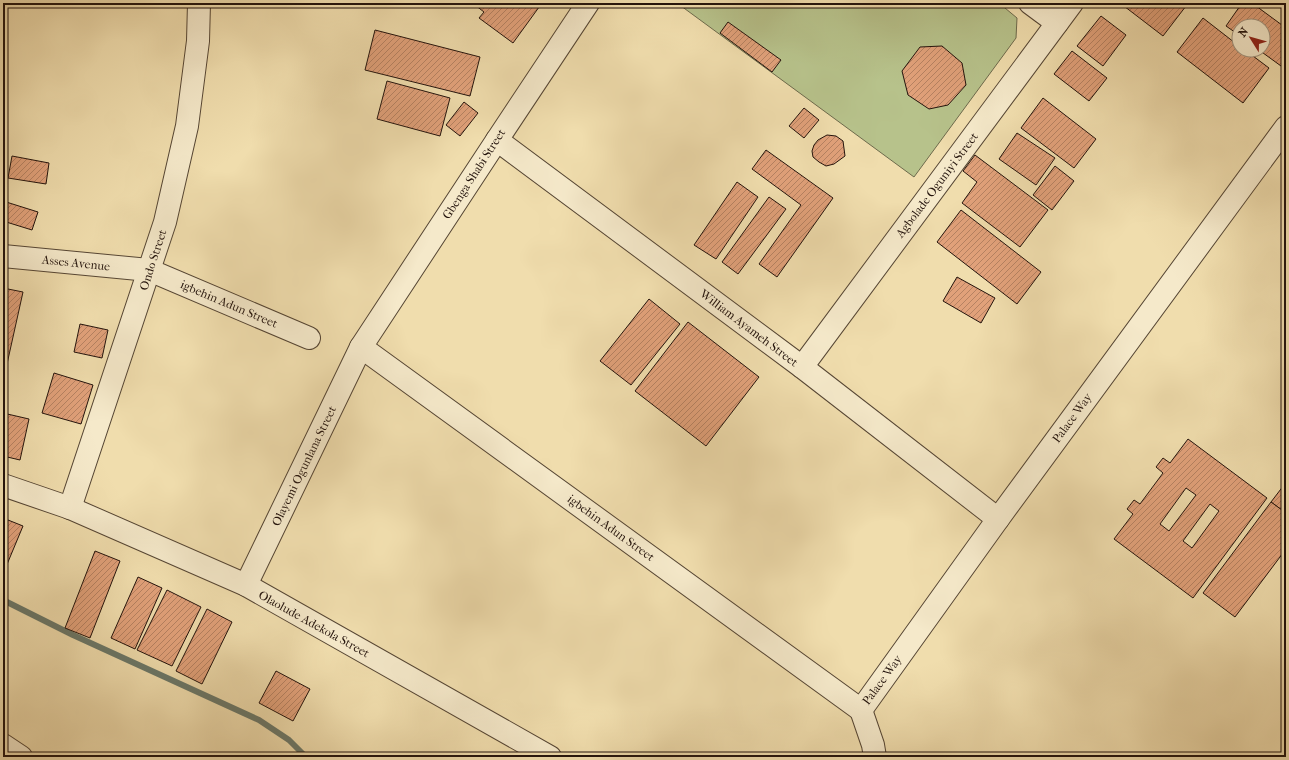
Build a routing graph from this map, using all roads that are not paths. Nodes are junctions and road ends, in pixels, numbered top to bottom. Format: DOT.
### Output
graph roads {
  1 [pos="199,3"];
  2 [pos="588,3"];
  3 [pos="1030,3"];
  4 [pos="1072,3"];
  5 [pos="1057,24"];
  6 [pos="1286,128"];
  7 [pos="497,140"];
  8 [pos="3,256"];
  9 [pos="149,270"];
  10 [pos="309,338"];
  11 [pos="361,347"];
  12 [pos="802,367"];
  13 [pos="3,485"];
  14 [pos="70,508"];
  15 [pos="998,519"];
  16 [pos="246,586"];
  17 [pos="861,710"];
  18 [pos="3,745"];
  19 [pos="21,757"];
  20 [pos="550,757"];
  21 [pos="875,757"];
  1 -- 9 [label="street, Ondo Street"];
  2 -- 7 [label="street, Gbenga Shabi Street"];
  3 -- 5 [label="street"];
  4 -- 5 [label="street, Agbolade Oguniyi Street"];
  5 -- 12 [label="street, Agbolade Oguniyi Street"];
  6 -- 15 [label="street, Palace Way"];
  7 -- 11 [label="street, Gbenga Shabi Street"];
  7 -- 12 [label="street, William Ayameh Street"];
  8 -- 9 [label="street, Asses Avenue"];
  9 -- 10 [label="street, igbehin Adun Street"];
  9 -- 14 [label="street, Ondo Street"];
  11 -- 16 [label="street, Olayemi Ogunlana Street"];
  11 -- 17 [label="street, igbehin Adun Street"];
  12 -- 15 [label="street, William Ayameh Street"];
  13 -- 14 [label="street, Olaolude Adekola Street"];
  14 -- 16 [label="street, Olaolude Adekola Street"];
  15 -- 17 [label="street, Palace Way"];
  16 -- 20 [label="street, Olaolude Adekola Street"];
  17 -- 21 [label="street"];
  18 -- 19 [label="street"];
}
